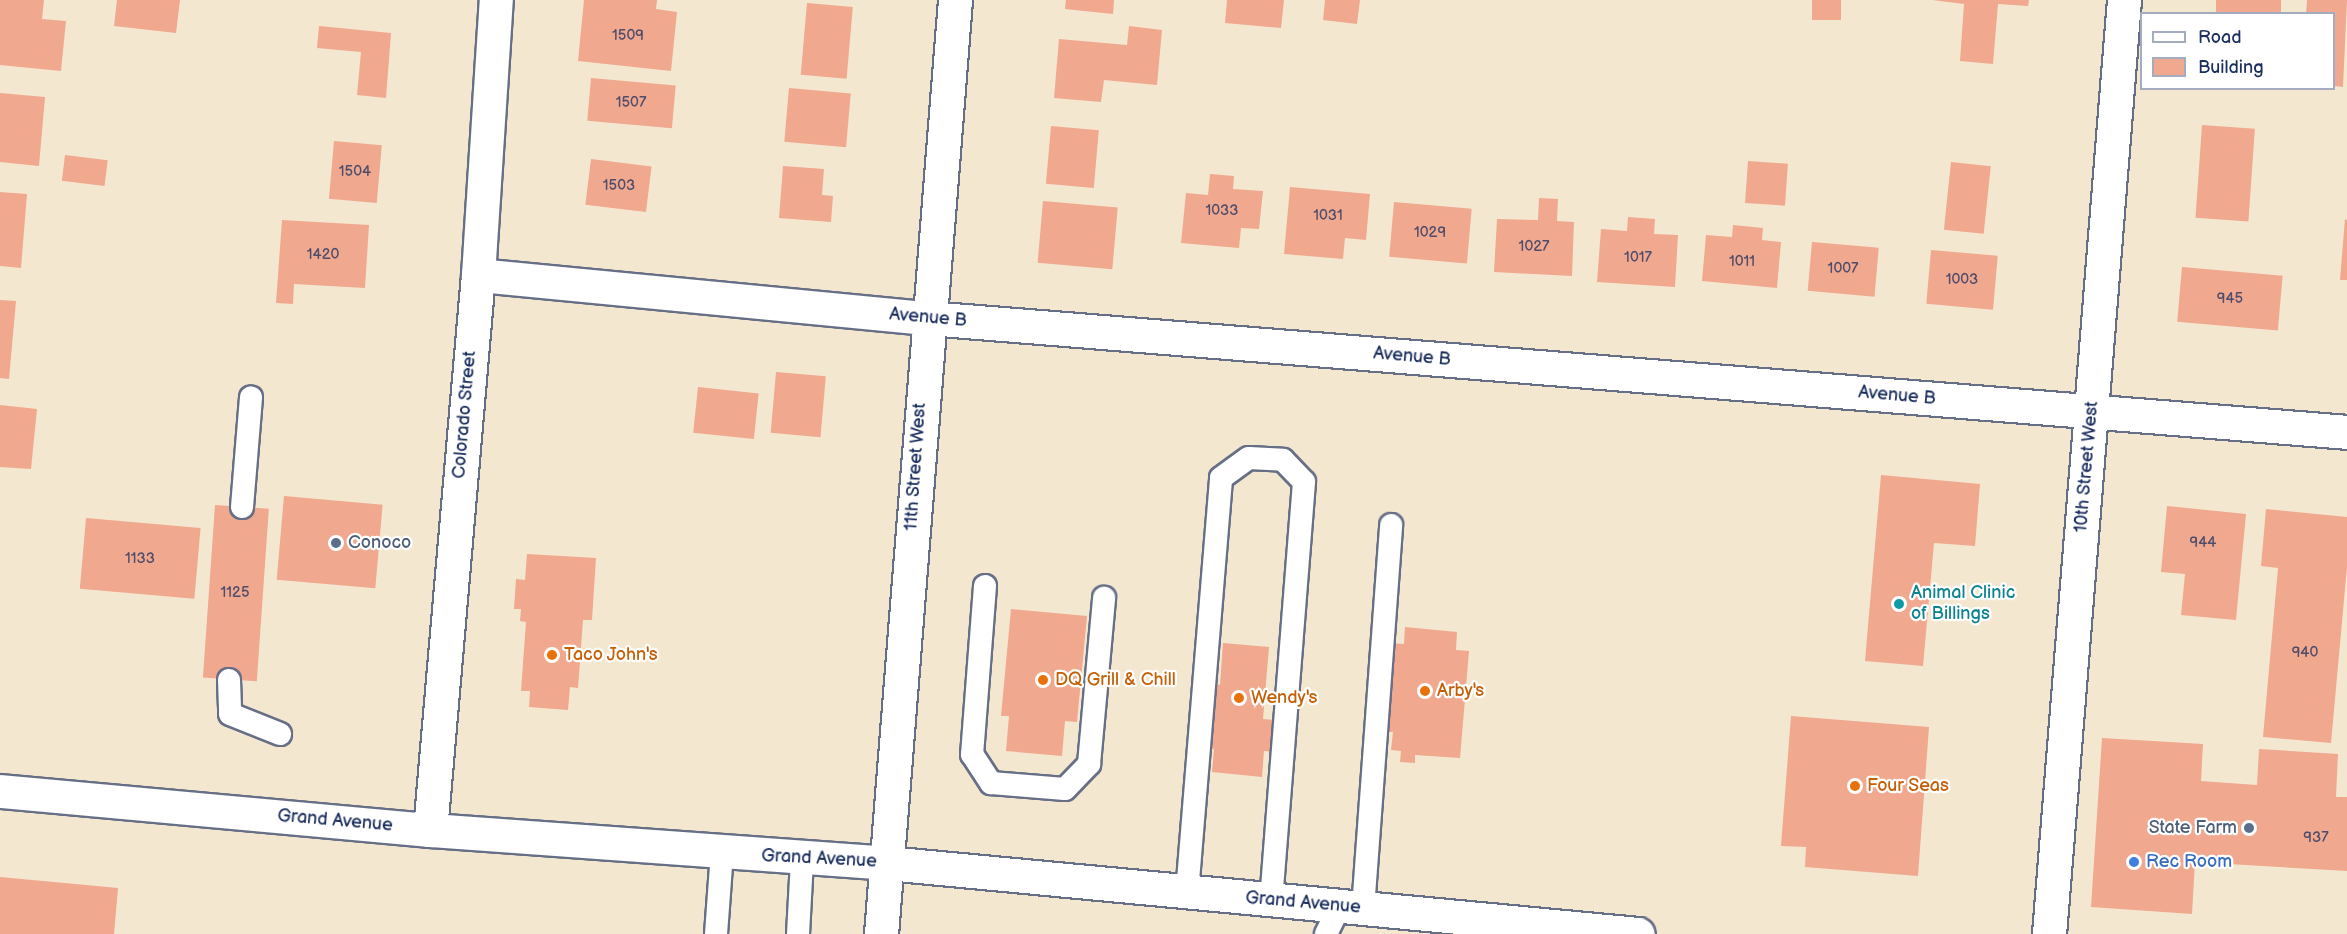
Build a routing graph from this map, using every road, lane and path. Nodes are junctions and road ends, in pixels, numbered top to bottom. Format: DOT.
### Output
graph roads {
  1 [pos="496,0"];
  2 [pos="955,0"];
  3 [pos="2124,0"];
  4 [pos="478,275"];
  5 [pos="928,318"];
  6 [pos="251,397"];
  7 [pos="2091,411"];
  8 [pos="2347,432"];
  9 [pos="242,507"];
  10 [pos="1391,525"];
  11 [pos="985,586"];
  12 [pos="1104,598"];
  13 [pos="229,680"];
  14 [pos="280,734"];
  15 [pos="0,791"];
  16 [pos="430,830"];
  17 [pos="722,853"];
  18 [pos="802,859"];
  19 [pos="887,863"];
  20 [pos="1187,893"];
  21 [pos="1270,900"];
  22 [pos="1343,916"];
  23 [pos="1415,924"];
  24 [pos="1557,931"];
  25 [pos="716,934"];
  26 [pos="798,934"];
  27 [pos="881,934"];
  28 [pos="1638,934"];
  29 [pos="2049,934"];
  1 -- 4 [label="street, Colorado Street"];
  2 -- 5 [label="street, 11th Street West"];
  3 -- 7 [label="street, 10th Street West"];
  4 -- 5 [label="street, Avenue B"];
  4 -- 16 [label="street, Colorado Street"];
  5 -- 7 [label="street, Avenue B"];
  5 -- 19 [label="street, 11th Street West"];
  6 -- 9 [label="lane"];
  7 -- 8 [label="street, Avenue B"];
  7 -- 29 [label="street, 10th Street West"];
  10 -- 22 [label="lane"];
  11 -- 12 [label="lane"];
  13 -- 14 [label="lane"];
  15 -- 16 [label="street, Grand Avenue"];
  16 -- 17 [label="street, Grand Avenue"];
  17 -- 18 [label="street, Grand Avenue"];
  17 -- 25 [label="lane"];
  18 -- 19 [label="street, Grand Avenue"];
  18 -- 26 [label="lane"];
  19 -- 20 [label="street, Grand Avenue"];
  19 -- 27 [label="street, 11th Street West"];
  20 -- 21 [label="street, Grand Avenue"];
  20 -- 21 [label="lane"];
  21 -- 22 [label="street, Grand Avenue"];
  22 -- 23 [label="street, Grand Avenue"];
  23 -- 24 [label="street, Grand Avenue"];
  24 -- 28 [label="street, Grand Avenue"];
}
